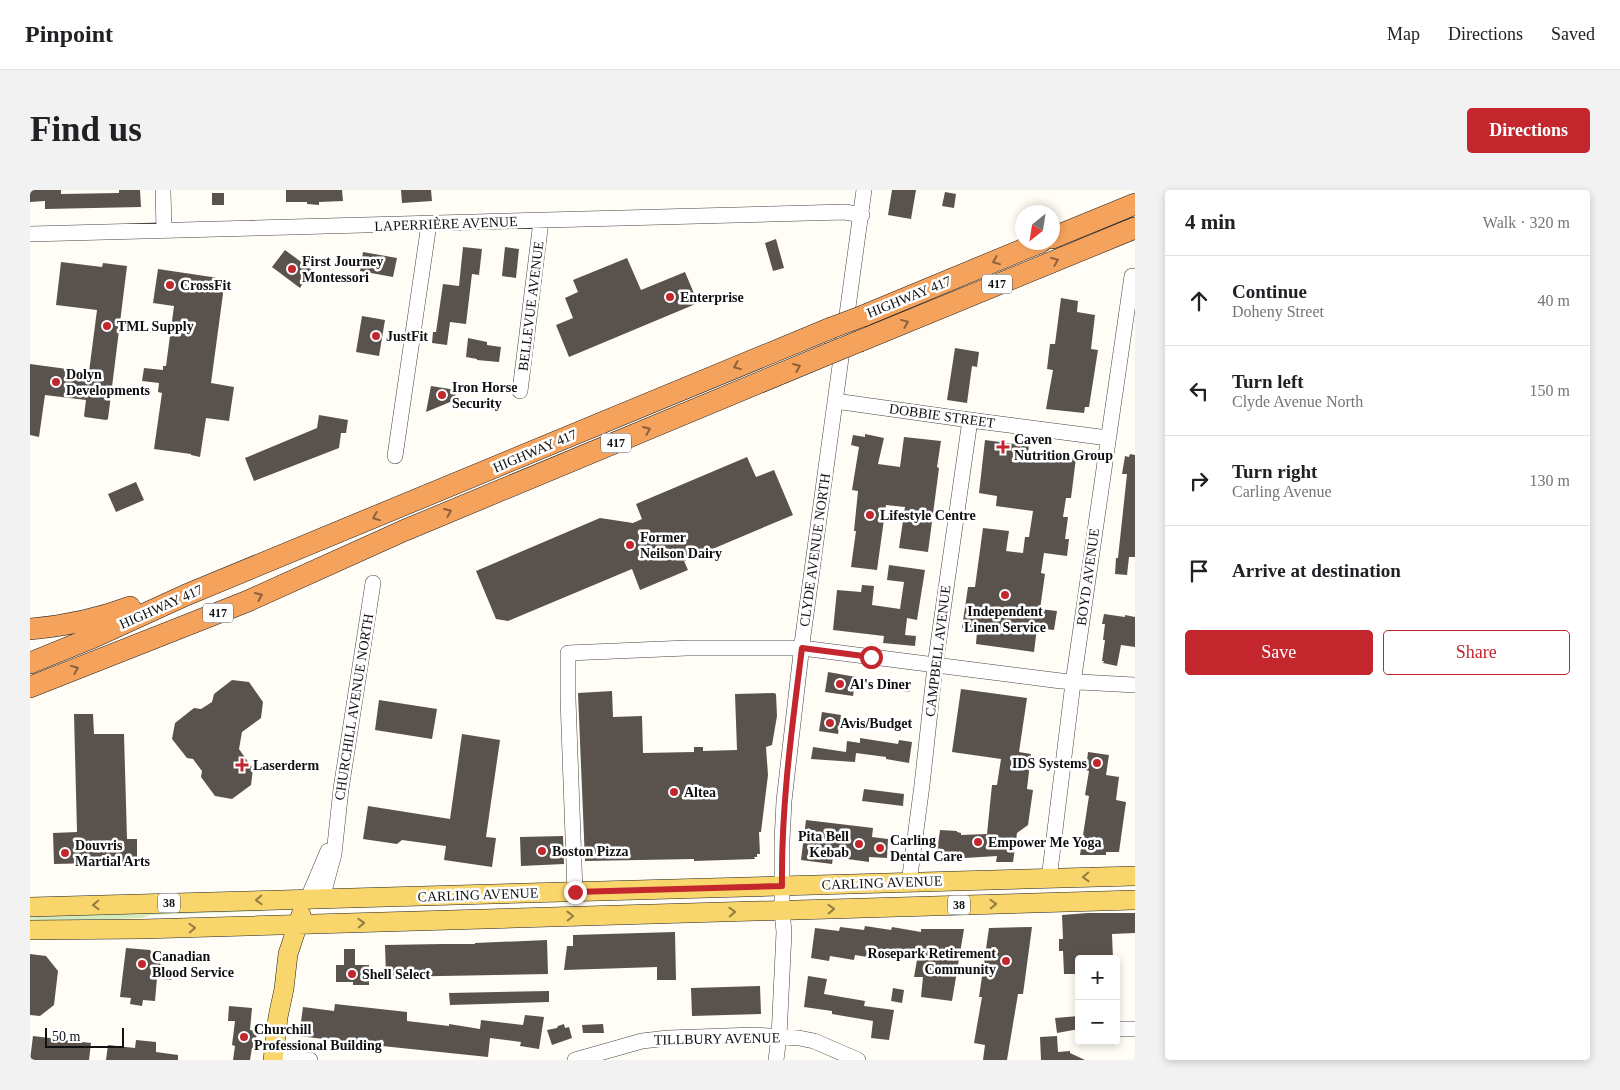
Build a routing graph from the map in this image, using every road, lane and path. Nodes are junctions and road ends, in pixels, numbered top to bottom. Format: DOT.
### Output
graph roads {
  1 [pos="162,190"];
  2 [pos="864,190"];
  3 [pos="1135,204"];
  4 [pos="862,215"];
  5 [pos="541,221"];
  6 [pos="429,224"];
  7 [pos="1135,228"];
  8 [pos="164,230"];
  9 [pos="30,234"];
  10 [pos="1060,235"];
  11 [pos="1022,250"];
  12 [pos="1132,276"];
  13 [pos="520,391"];
  14 [pos="835,401"];
  15 [pos="970,420"];
  16 [pos="1108,438"];
  17 [pos="395,456"];
  18 [pos="374,583"];
  19 [pos="186,595"];
  20 [pos="30,629"];
  21 [pos="802,648"];
  22 [pos="30,663"];
  23 [pos="935,666"];
  24 [pos="1073,682"];
  25 [pos="1135,685"];
  26 [pos="30,687"];
  27 [pos="1135,876"];
  28 [pos="1049,878"];
  29 [pos="908,883"];
  30 [pos="782,886"];
  31 [pos="575,892"];
  32 [pos="315,899"];
  33 [pos="1135,900"];
  34 [pos="30,907"];
  35 [pos="782,911"];
  36 [pos="305,925"];
  37 [pos="30,930"];
  38 [pos="1120,1029"];
  39 [pos="1135,1029"];
  40 [pos="779,1037"];
  41 [pos="273,1058"];
  42 [pos="310,1060"];
  43 [pos="575,1060"];
  44 [pos="776,1060"];
  45 [pos="858,1060"];
  1 -- 8 [label="street"];
  2 -- 4 [label="street, CLYDE AVENUE NORTH"];
  3 -- 10 [label="highway"];
  4 -- 5 [label="street, LAPERRIÈRE AVENUE"];
  4 -- 14 [label="street, CLYDE AVENUE NORTH"];
  5 -- 6 [label="street, LAPERRIÈRE AVENUE"];
  5 -- 13 [label="street, BELLEVUE AVENUE"];
  6 -- 8 [label="street, LAPERRIÈRE AVENUE"];
  6 -- 17 [label="street"];
  26 -- 7 [label="highway, 417, one-way, bridge"];
  8 -- 9 [label="street, LAPERRIÈRE AVENUE"];
  11 -- 19 [label="highway, HIGHWAY 417 / 417, one-way, bridge"];
  12 -- 16 [label="street, BOYD AVENUE"];
  14 -- 15 [label="street, DOBBIE STREET"];
  14 -- 21 [label="street, CLYDE AVENUE NORTH"];
  15 -- 16 [label="street, DOBBIE STREET"];
  15 -- 23 [label="street, CAMPBELL AVENUE"];
  16 -- 24 [label="street, BOYD AVENUE"];
  18 -- 32 [label="street, CHURCHILL AVENUE NORTH"];
  19 -- 20 [label="highway"];
  19 -- 22 [label="highway, HIGHWAY 417 / 417"];
  21 -- 23 [label="street"];
  21 -- 30 [label="street, CLYDE AVENUE NORTH"];
  21 -- 31 [label="street"];
  23 -- 24 [label="street"];
  23 -- 29 [label="street, CAMPBELL AVENUE"];
  24 -- 25 [label="street"];
  24 -- 28 [label="street, BOYD AVENUE"];
  27 -- 28 [label="main road, CARLING AVENUE / 38, one-way"];
  28 -- 29 [label="main road, CARLING AVENUE / 38"];
  29 -- 30 [label="main road, CARLING AVENUE / 38"];
  30 -- 31 [label="main road, CARLING AVENUE / 38"];
  30 -- 35 [label="street, CLYDE AVENUE NORTH"];
  31 -- 32 [label="main road, CARLING AVENUE / 38"];
  32 -- 34 [label="main road, CARLING AVENUE / 38, one-way"];
  32 -- 36 [label="main road, CHURCHILL AVENUE NORTH"];
  35 -- 33 [label="main road, CARLING AVENUE / 38, one-way"];
  36 -- 35 [label="main road, CARLING AVENUE / 38, one-way"];
  35 -- 40 [label="street, CLYDE AVENUE NORTH"];
  37 -- 36 [label="main road, CARLING AVENUE / 38, one-way"];
  36 -- 41 [label="main road, CHURCHILL AVENUE NORTH"];
  38 -- 39 [label="street"];
  40 -- 43 [label="street, TILLBURY AVENUE"];
  40 -- 44 [label="street, CLYDE AVENUE NORTH"];
  40 -- 45 [label="street, TILLBURY AVENUE"];
  41 -- 42 [label="street"];
}
